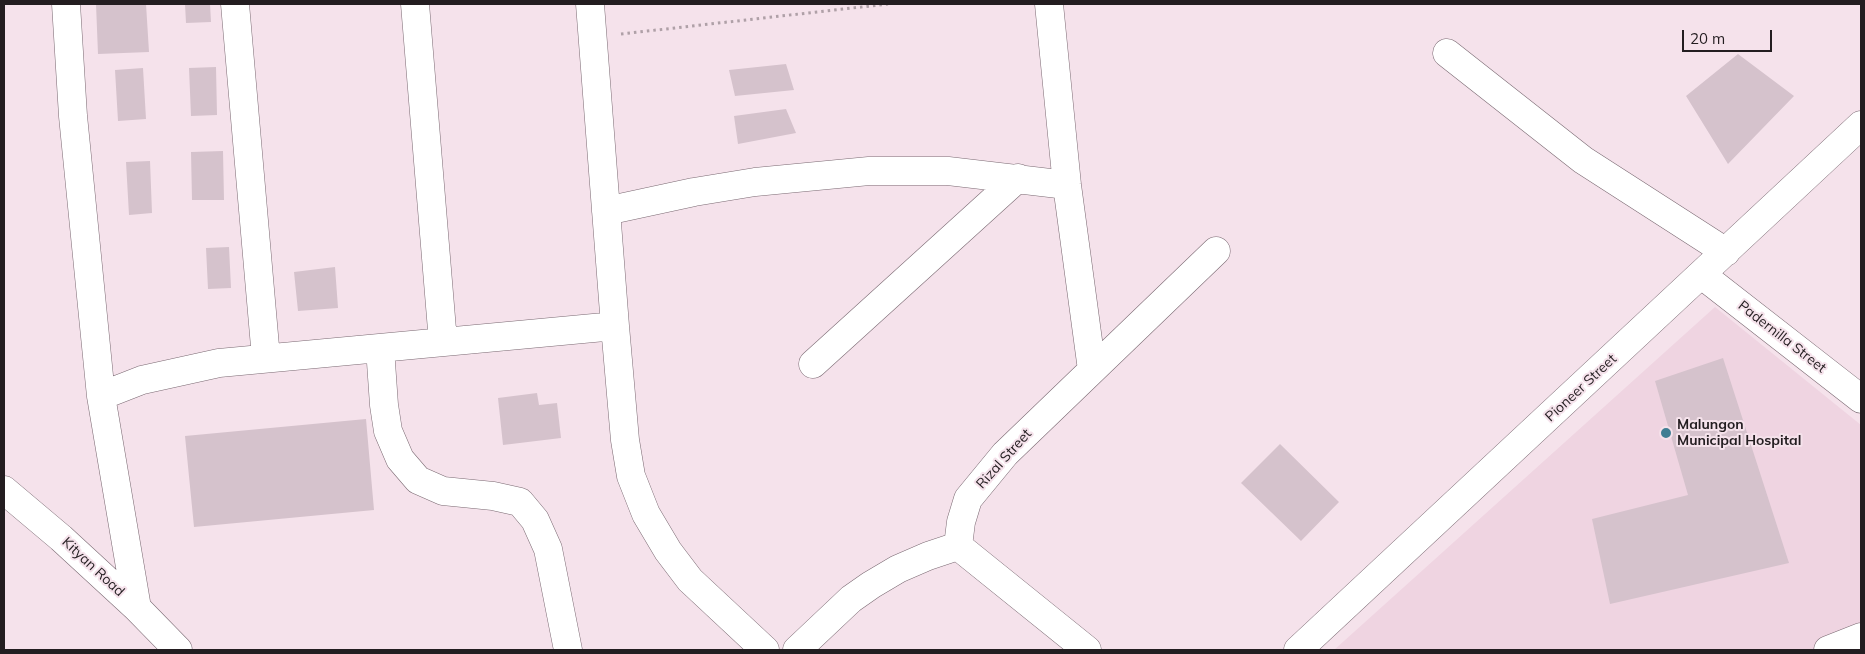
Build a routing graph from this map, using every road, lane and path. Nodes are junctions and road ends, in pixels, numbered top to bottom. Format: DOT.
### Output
graph roads {
  1 [pos="66,4"];
  2 [pos="235,4"];
  3 [pos="414,4"];
  4 [pos="590,4"];
  5 [pos="888,4"];
  6 [pos="1049,4"];
  7 [pos="593,37"];
  8 [pos="1447,53"];
  9 [pos="1861,125"];
  10 [pos="1018,178"];
  11 [pos="1067,185"];
  12 [pos="606,211"];
  13 [pos="1216,251"];
  14 [pos="1726,252"];
  15 [pos="1702,275"];
  16 [pos="615,326"];
  17 [pos="443,342"];
  18 [pos="380,348"];
  19 [pos="266,358"];
  20 [pos="813,364"];
  21 [pos="1092,370"];
  22 [pos="101,396"];
  23 [pos="1861,399"];
  24 [pos="4,490"];
  25 [pos="958,546"];
  26 [pos="137,608"];
  27 [pos="1861,637"];
  28 [pos="178,650"];
  29 [pos="568,650"];
  30 [pos="765,650"];
  31 [pos="797,650"];
  32 [pos="1086,650"];
  33 [pos="1298,650"];
  34 [pos="1828,650"];
  1 -- 22 [label="street"];
  2 -- 19 [label="street"];
  3 -- 17 [label="street"];
  4 -- 7 [label="street"];
  5 -- 7 [label="path"];
  6 -- 11 [label="street"];
  7 -- 12 [label="street"];
  8 -- 14 [label="street"];
  9 -- 14 [label="street, Pioneer Street"];
  10 -- 11 [label="street"];
  10 -- 12 [label="street"];
  10 -- 20 [label="street"];
  11 -- 21 [label="street"];
  12 -- 16 [label="street"];
  13 -- 21 [label="street, Rizal Street"];
  14 -- 15 [label="street, Pioneer Street"];
  15 -- 23 [label="street, Padernilla Street"];
  15 -- 33 [label="street, Pioneer Street"];
  16 -- 17 [label="street"];
  16 -- 30 [label="street"];
  17 -- 18 [label="street"];
  18 -- 19 [label="street"];
  18 -- 29 [label="street"];
  19 -- 22 [label="street"];
  21 -- 25 [label="street, Rizal Street"];
  22 -- 26 [label="street"];
  24 -- 26 [label="street, Kityan Road"];
  25 -- 31 [label="street"];
  25 -- 32 [label="street"];
  26 -- 28 [label="street, Kityan Road"];
  27 -- 34 [label="street"];
}
